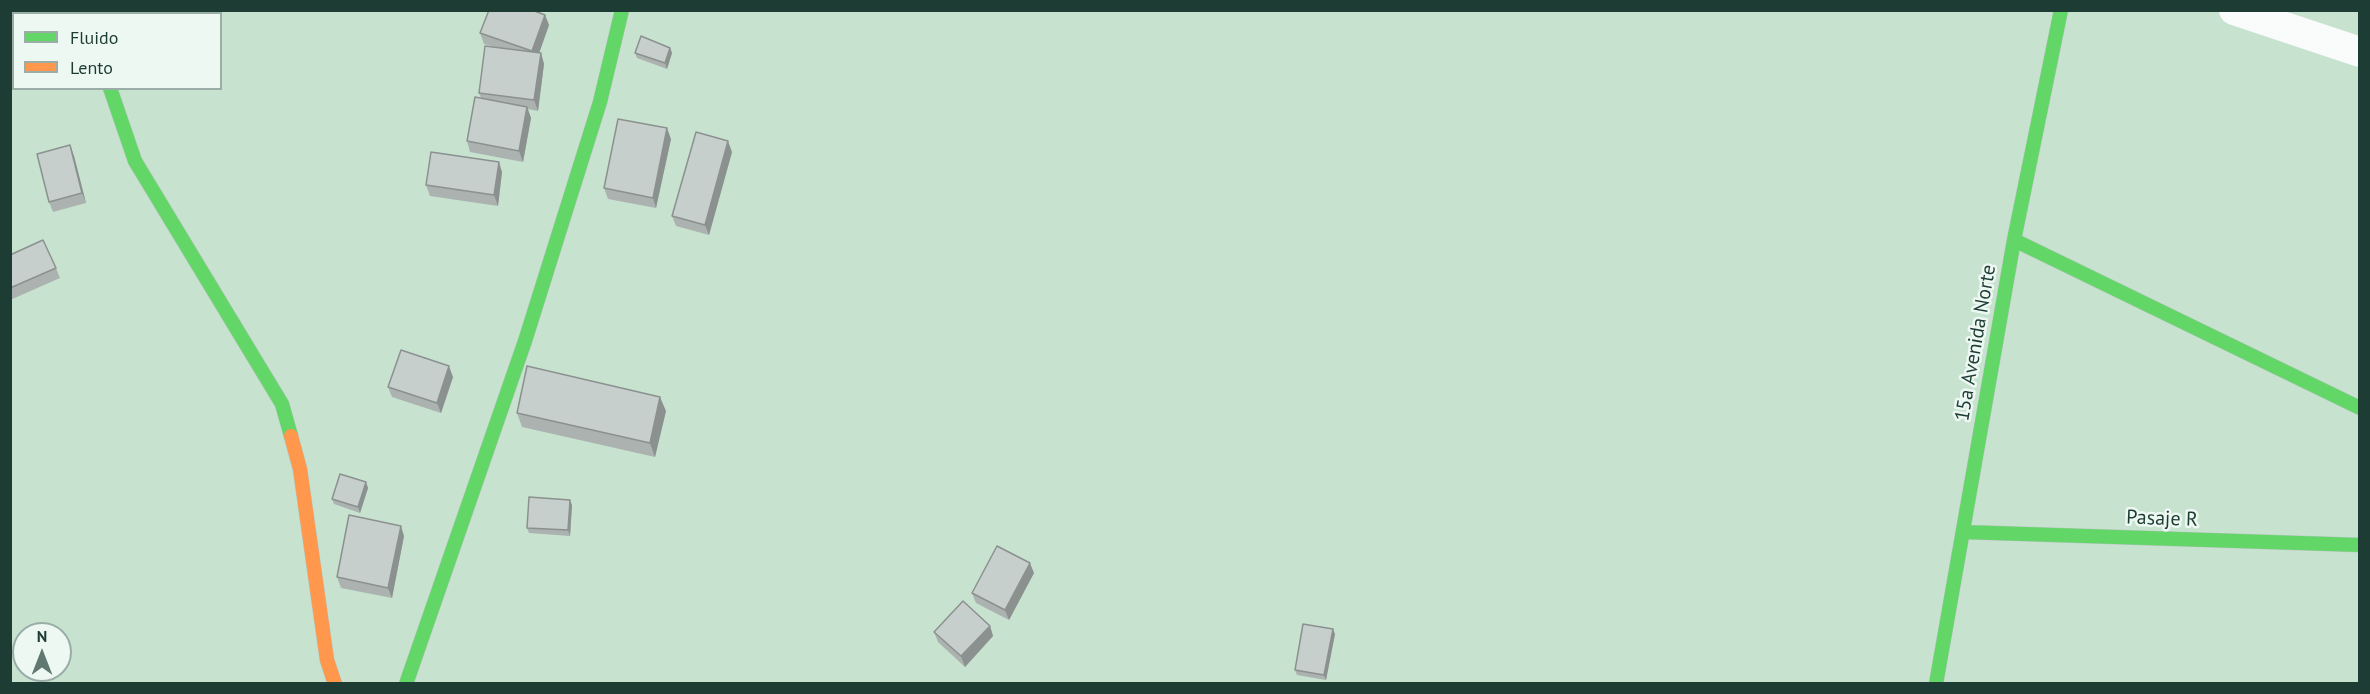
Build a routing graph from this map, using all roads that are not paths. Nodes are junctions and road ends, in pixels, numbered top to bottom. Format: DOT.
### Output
graph roads {
  1 [pos="622,10"];
  2 [pos="2061,10"];
  3 [pos="2234,10"];
  4 [pos="2360,52"];
  5 [pos="111,90"];
  6 [pos="2014,240"];
  7 [pos="2360,408"];
  8 [pos="1963,532"];
  9 [pos="2360,545"];
  10 [pos="335,684"];
  11 [pos="406,684"];
  12 [pos="1936,684"];
  1 -- 11 [label="street"];
  2 -- 6 [label="street, 15a Avenida Norte"];
  3 -- 4 [label="street"];
  5 -- 10 [label="street"];
  6 -- 7 [label="street"];
  6 -- 8 [label="street, 15a Avenida Norte"];
  8 -- 9 [label="street, Pasaje R"];
  8 -- 12 [label="street, 15a Avenida Norte"];
}
